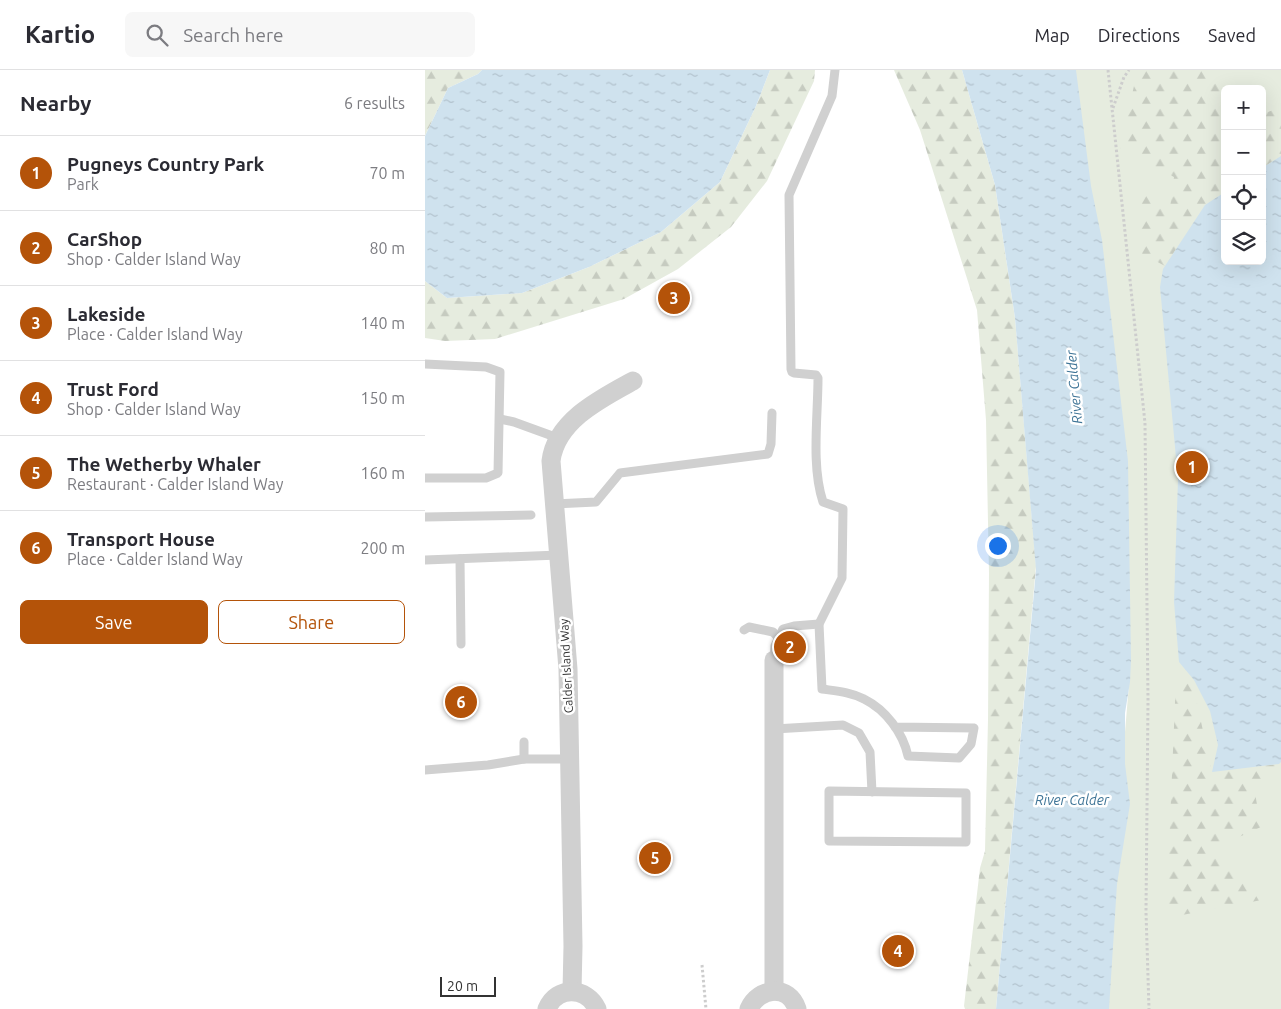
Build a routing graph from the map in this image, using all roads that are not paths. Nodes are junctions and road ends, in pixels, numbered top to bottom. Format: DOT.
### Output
graph roads {
  1 [pos="835,70"];
  2 [pos="425,364"];
  3 [pos="633,381"];
  4 [pos="772,413"];
  5 [pos="500,419"];
  6 [pos="558,438"];
  7 [pos="425,478"];
  8 [pos="553,504"];
  9 [pos="425,516"];
  10 [pos="531,516"];
  11 [pos="559,555"];
  12 [pos="460,559"];
  13 [pos="425,560"];
  14 [pos="819,624"];
  15 [pos="744,630"];
  16 [pos="778,637"];
  17 [pos="461,644"];
  18 [pos="774,660"];
  19 [pos="895,727"];
  20 [pos="774,729"];
  21 [pos="524,742"];
  22 [pos="570,758"];
  23 [pos="524,759"];
  24 [pos="425,770"];
  25 [pos="873,792"];
  26 [pos="572,991"];
  27 [pos="774,991"];
  28 [pos="547,1009"];
  29 [pos="597,1009"];
  30 [pos="749,1009"];
  31 [pos="797,1009"];
  1 -- 14 [label="lane"];
  2 -- 5 [label="lane"];
  3 -- 6 [label="street, Calder Island Way"];
  4 -- 8 [label="lane"];
  5 -- 6 [label="lane"];
  5 -- 7 [label="lane"];
  6 -- 8 [label="street, Calder Island Way"];
  8 -- 11 [label="street, Calder Island Way"];
  9 -- 10 [label="lane"];
  11 -- 12 [label="lane"];
  11 -- 22 [label="street, Calder Island Way"];
  12 -- 13 [label="lane"];
  12 -- 17 [label="lane"];
  14 -- 16 [label="lane"];
  14 -- 19 [label="lane"];
  15 -- 16 [label="lane"];
  16 -- 18 [label="lane"];
  18 -- 20 [label="street"];
  19 -- 19 [label="lane"];
  20 -- 25 [label="lane"];
  20 -- 27 [label="street"];
  21 -- 23 [label="lane"];
  22 -- 23 [label="lane"];
  22 -- 26 [label="street, Calder Island Way"];
  23 -- 24 [label="lane"];
  25 -- 25 [label="lane"];
  26 -- 28 [label="street"];
  26 -- 29 [label="street"];
  27 -- 30 [label="street"];
  27 -- 31 [label="street"];
}
